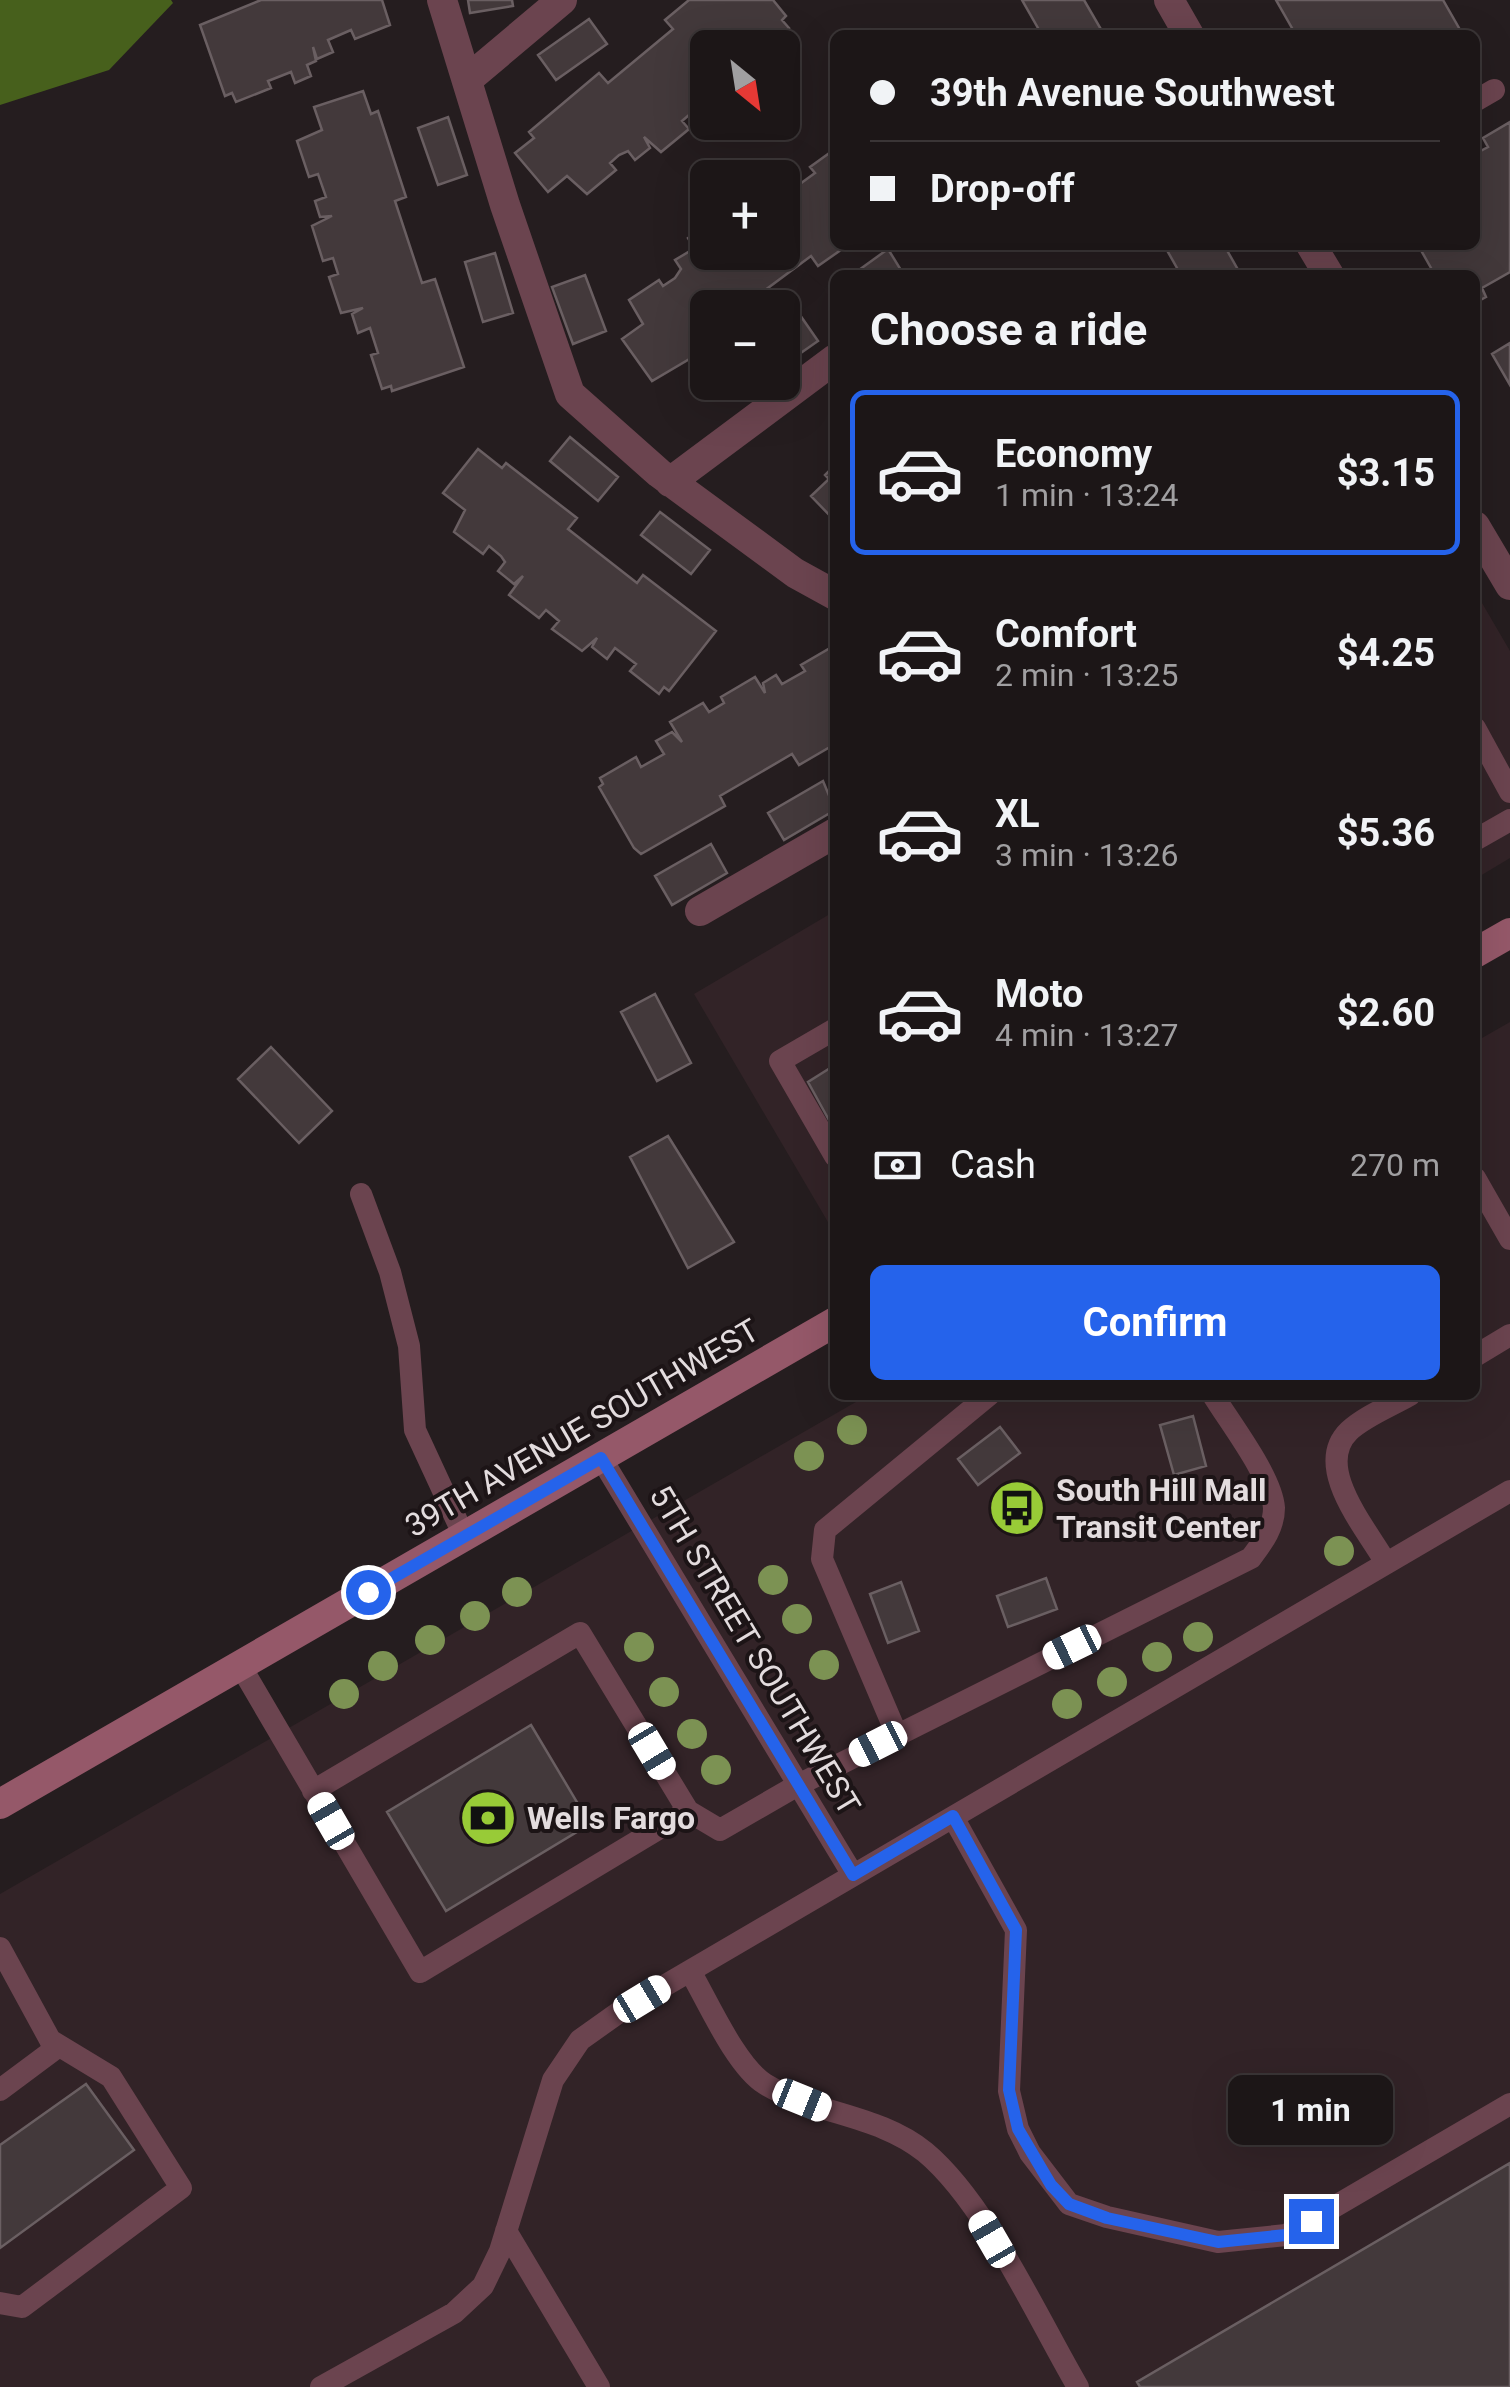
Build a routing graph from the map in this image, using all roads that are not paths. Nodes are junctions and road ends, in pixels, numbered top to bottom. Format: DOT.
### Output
graph roads {
  1 [pos="442,0"];
  2 [pos="562,0"];
  3 [pos="1168,0"];
  4 [pos="1186,30"];
  5 [pos="467,80"];
  6 [pos="830,362"];
  7 [pos="670,482"];
  8 [pos="1480,542"];
  9 [pos="1510,585"];
  10 [pos="830,592"];
  11 [pos="1480,737"];
  12 [pos="1510,792"];
  13 [pos="1510,820"];
  14 [pos="830,836"];
  15 [pos="1480,837"];
  16 [pos="700,911"];
  17 [pos="1510,933"];
  18 [pos="1480,950"];
  19 [pos="830,1033"];
  20 [pos="830,1147"];
  21 [pos="1480,1187"];
  22 [pos="361,1194"];
  23 [pos="1510,1239"];
  24 [pos="830,1325"];
  25 [pos="1510,1335"];
  26 [pos="1480,1353"];
  27 [pos="983,1400"];
  28 [pos="1216,1400"];
  29 [pos="1402,1400"];
  30 [pos="601,1458"];
  31 [pos="1510,1491"];
  32 [pos="464,1536"];
  33 [pos="1386,1563"];
  34 [pos="240,1665"];
  35 [pos="897,1734"];
  36 [pos="798,1785"];
  37 [pos="313,1791"];
  38 [pos="0,1804"];
  39 [pos="688,1811"];
  40 [pos="953,1816"];
  41 [pos="853,1875"];
  42 [pos="0,1948"];
  43 [pos="690,1971"];
  44 [pos="50,2040"];
  45 [pos="0,2090"];
  46 [pos="1510,2104"];
  47 [pos="506,2231"];
  48 [pos="0,2303"];
  49 [pos="321,2387"];
  50 [pos="598,2387"];
  51 [pos="1078,2387"];
  1 -- 5 [label="street"];
  2 -- 5 [label="street"];
  3 -- 4 [label="street"];
  5 -- 7 [label="street"];
  6 -- 7 [label="street"];
  7 -- 10 [label="street"];
  8 -- 9 [label="street"];
  11 -- 12 [label="lane"];
  13 -- 15 [label="lane"];
  14 -- 16 [label="street"];
  17 -- 18 [label="main road"];
  19 -- 20 [label="lane"];
  21 -- 23 [label="lane"];
  22 -- 32 [label="lane"];
  24 -- 30 [label="main road, 39TH AVENUE SOUTHWEST"];
  25 -- 26 [label="lane"];
  27 -- 35 [label="lane"];
  28 -- 35 [label="lane"];
  29 -- 33 [label="lane"];
  30 -- 32 [label="main road, 39TH AVENUE SOUTHWEST"];
  30 -- 36 [label="lane, 5TH STREET SOUTHWEST"];
  31 -- 33 [label="lane"];
  32 -- 34 [label="main road, 39TH AVENUE SOUTHWEST"];
  33 -- 40 [label="lane"];
  34 -- 37 [label="lane"];
  34 -- 38 [label="main road, 39TH AVENUE SOUTHWEST"];
  35 -- 36 [label="lane"];
  36 -- 39 [label="lane"];
  36 -- 41 [label="lane, 5TH STREET SOUTHWEST"];
  37 -- 39 [label="lane"];
  37 -- 39 [label="lane"];
  40 -- 41 [label="lane"];
  40 -- 46 [label="lane"];
  41 -- 43 [label="lane"];
  42 -- 44 [label="lane"];
  43 -- 47 [label="lane"];
  43 -- 51 [label="lane"];
  44 -- 45 [label="lane"];
  44 -- 48 [label="lane"];
  47 -- 49 [label="lane"];
  47 -- 50 [label="lane"];
}
